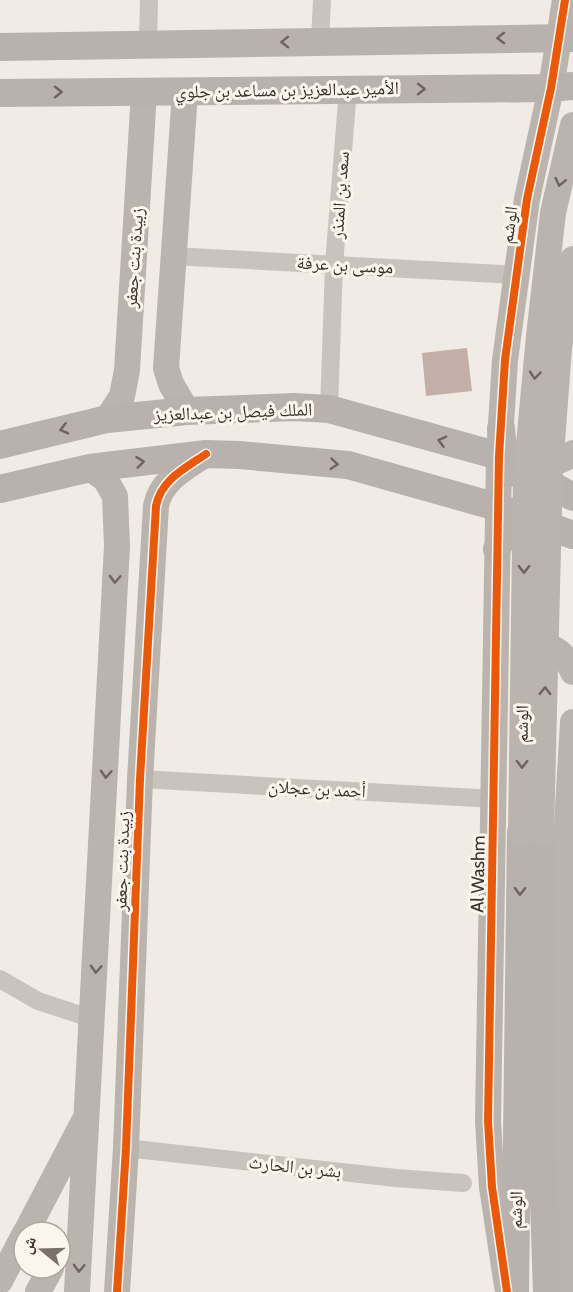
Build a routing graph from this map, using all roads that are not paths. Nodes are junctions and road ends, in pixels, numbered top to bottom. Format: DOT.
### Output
graph roads {
  1 [pos="149,0"];
  2 [pos="322,0"];
  3 [pos="565,0"];
  4 [pos="566,37"];
  5 [pos="320,41"];
  6 [pos="148,44"];
  7 [pos="0,47"];
  8 [pos="562,87"];
  9 [pos="348,89"];
  10 [pos="144,92"];
  11 [pos="185,92"];
  12 [pos="0,93"];
  13 [pos="573,125"];
  14 [pos="173,256"];
  15 [pos="573,259"];
  16 [pos="334,265"];
  17 [pos="517,275"];
  18 [pos="128,344"];
  19 [pos="168,344"];
  20 [pos="329,409"];
  21 [pos="187,411"];
  22 [pos="107,419"];
  23 [pos="501,428"];
  24 [pos="0,445"];
  25 [pos="573,453"];
  26 [pos="206,454"];
  27 [pos="502,457"];
  28 [pos="90,468"];
  29 [pos="0,489"];
  30 [pos="573,499"];
  31 [pos="514,510"];
  32 [pos="573,535"];
  33 [pos="153,539"];
  34 [pos="117,546"];
  35 [pos="497,549"];
  36 [pos="573,672"];
  37 [pos="494,685"];
  38 [pos="573,722"];
  39 [pos="140,779"];
  40 [pos="494,799"];
  41 [pos="531,833"];
  42 [pos="569,858"];
  43 [pos="0,979"];
  44 [pos="93,1019"];
  45 [pos="569,1104"];
  46 [pos="88,1115"];
  47 [pos="126,1148"];
  48 [pos="463,1183"];
  49 [pos="82,1209"];
  50 [pos="29,1220"];
  51 [pos="72,1228"];
  52 [pos="12,1253"];
  53 [pos="0,1281"];
  54 [pos="78,1292"];
  55 [pos="117,1292"];
  56 [pos="507,1292"];
  57 [pos="515,1292"];
  58 [pos="548,1292"];
  59 [pos="571,1292"];
  1 -- 6 [label="street"];
  2 -- 5 [label="street"];
  3 -- 4 [label="street, الوشم"];
  4 -- 5 [label="main road, one-way"];
  4 -- 8 [label="street, الوشم"];
  5 -- 6 [label="main road, one-way"];
  6 -- 7 [label="main road"];
  9 -- 8 [label="main road, الأمير عبدالعزيز بن مساعد بن جلوي, one-way"];
  8 -- 17 [label="street, الوشم"];
  9 -- 11 [label="main road, الأمير عبدالعزيز بن مساعد بن جلوي"];
  9 -- 16 [label="street, سعد بن المنذر"];
  10 -- 11 [label="main road, الأمير عبدالعزيز بن مساعد بن جلوي"];
  12 -- 10 [label="main road, الأمير عبدالعزيز بن مساعد بن جلوي, one-way"];
  10 -- 18 [label="street, زبيدة بنت جعفر"];
  11 -- 14 [label="street"];
  13 -- 41 [label="street, الوشم, one-way, bridge"];
  14 -- 16 [label="street, موسى بن عرفة"];
  14 -- 19 [label="street"];
  41 -- 15 [label="street, الوشم, one-way, bridge"];
  16 -- 17 [label="street, موسى بن عرفة"];
  16 -- 20 [label="street, سعد بن المنذر"];
  17 -- 23 [label="street, الوشم"];
  18 -- 19 [label="street"];
  18 -- 22 [label="street, زبيدة بنت جعفر"];
  19 -- 21 [label="street"];
  20 -- 21 [label="main road, الملك فيصل بن عبدالعزيز"];
  27 -- 20 [label="main road, الملك فيصل بن عبدالعزيز, one-way"];
  21 -- 22 [label="main road, الملك فيصل بن عبدالعزيز"];
  22 -- 24 [label="main road, الملك فيصل بن عبدالعزيز, one-way"];
  23 -- 25 [label="street"];
  23 -- 27 [label="main road"];
  28 -- 26 [label="main road, one-way"];
  26 -- 31 [label="main road, one-way"];
  26 -- 33 [label="street, زبيدة بنت جعفر"];
  27 -- 30 [label="main road, الملك فيصل بن عبدالعزيز"];
  27 -- 31 [label="main road"];
  28 -- 29 [label="main road"];
  28 -- 34 [label="street, زبيدة بنت جعفر"];
  30 -- 31 [label="main road"];
  31 -- 32 [label="main road"];
  31 -- 35 [label="main road"];
  33 -- 34 [label="street"];
  33 -- 39 [label="street, زبيدة بنت جعفر"];
  34 -- 44 [label="street, زبيدة بنت جعفر, one-way"];
  35 -- 37 [label="street, Al Washm"];
  36 -- 37 [label="street"];
  37 -- 40 [label="street, Al Washm"];
  38 -- 42 [label="street"];
  39 -- 40 [label="street, أحمد بن عجلان"];
  39 -- 47 [label="street, زبيدة بنت جعفر"];
  40 -- 56 [label="street, Al Washm"];
  41 -- 57 [label="main road, الوشم, one-way"];
  41 -- 58 [label="main road, الوشم"];
  42 -- 45 [label="street"];
  43 -- 44 [label="street"];
  44 -- 46 [label="street, زبيدة بنت جعفر"];
  45 -- 59 [label="street"];
  46 -- 49 [label="street, زبيدة بنت جعفر"];
  46 -- 50 [label="street"];
  47 -- 48 [label="street, بشر بن الحارث"];
  47 -- 55 [label="street, زبيدة بنت جعفر"];
  49 -- 51 [label="street"];
  49 -- 54 [label="street, زبيدة بنت جعفر, one-way"];
  52 -- 53 [label="street"];
}
